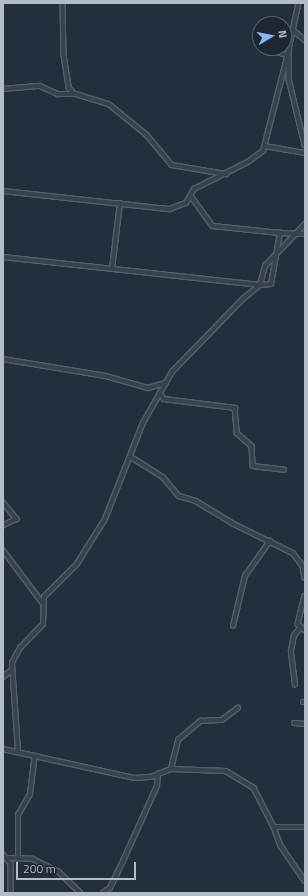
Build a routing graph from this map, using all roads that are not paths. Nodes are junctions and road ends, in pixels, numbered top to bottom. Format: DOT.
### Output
graph roads {
  1 [pos="63,3"];
  2 [pos="299,3"];
  3 [pos="293,30"];
  4 [pos="292,35"];
  5 [pos="305,40"];
  6 [pos="287,56"];
  7 [pos="289,56"];
  8 [pos="3,89"];
  9 [pos="76,94"];
  10 [pos="305,145"];
  11 [pos="266,146"];
  12 [pos="305,153"];
  13 [pos="227,174"];
  14 [pos="3,191"];
  15 [pos="191,196"];
  16 [pos="120,203"];
  17 [pos="305,224"];
  18 [pos="280,233"];
  19 [pos="294,233"];
  20 [pos="305,234"];
  21 [pos="276,252"];
  22 [pos="3,257"];
  23 [pos="112,269"];
  24 [pos="260,285"];
  25 [pos="3,359"];
  26 [pos="166,383"];
  27 [pos="160,393"];
  28 [pos="131,457"];
  29 [pos="284,470"];
  30 [pos="3,502"];
  31 [pos="3,526"];
  32 [pos="270,541"];
  33 [pos="3,550"];
  34 [pos="305,578"];
  35 [pos="305,596"];
  36 [pos="42,602"];
  37 [pos="233,626"];
  38 [pos="300,628"];
  39 [pos="305,630"];
  40 [pos="12,670"];
  41 [pos="3,677"];
  42 [pos="295,685"];
  43 [pos="238,708"];
  44 [pos="294,723"];
  45 [pos="305,724"];
  46 [pos="3,749"];
  47 [pos="18,752"];
  48 [pos="35,756"];
  49 [pos="171,769"];
  50 [pos="158,774"];
  51 [pos="274,827"];
  52 [pos="305,827"];
  53 [pos="3,854"];
  54 [pos="9,858"];
  55 [pos="18,859"];
  56 [pos="305,881"];
  57 [pos="11,893"];
  58 [pos="81,893"];
  59 [pos="103,893"];
  1 -- 9 [label="street"];
  2 -- 3 [label="street"];
  3 -- 4 [label="street"];
  3 -- 5 [label="street"];
  6 -- 11 [label="street"];
  7 -- 10 [label="street"];
  8 -- 9 [label="street"];
  9 -- 13 [label="street"];
  11 -- 12 [label="street"];
  11 -- 13 [label="street"];
  13 -- 15 [label="street"];
  14 -- 16 [label="street"];
  15 -- 16 [label="street"];
  15 -- 18 [label="street"];
  16 -- 23 [label="street"];
  17 -- 19 [label="street"];
  18 -- 19 [label="street"];
  18 -- 21 [label="street"];
  19 -- 20 [label="street"];
  19 -- 21 [label="street"];
  21 -- 24 [label="street"];
  21 -- 24 [label="street"];
  22 -- 23 [label="street"];
  23 -- 24 [label="street"];
  24 -- 26 [label="street"];
  25 -- 26 [label="street"];
  26 -- 27 [label="street"];
  27 -- 28 [label="street"];
  27 -- 29 [label="street"];
  28 -- 32 [label="street"];
  28 -- 36 [label="street"];
  30 -- 31 [label="street"];
  32 -- 34 [label="street"];
  32 -- 37 [label="street"];
  33 -- 36 [label="street"];
  35 -- 38 [label="street"];
  36 -- 40 [label="street"];
  38 -- 39 [label="street"];
  38 -- 42 [label="street"];
  40 -- 41 [label="street"];
  40 -- 47 [label="street"];
  43 -- 49 [label="street"];
  44 -- 45 [label="street"];
  46 -- 47 [label="street"];
  47 -- 48 [label="street"];
  48 -- 50 [label="street"];
  48 -- 55 [label="street"];
  49 -- 50 [label="street"];
  49 -- 51 [label="street"];
  50 -- 59 [label="street"];
  51 -- 52 [label="street"];
  51 -- 56 [label="street"];
  53 -- 54 [label="street"];
  54 -- 55 [label="street"];
  54 -- 57 [label="street"];
  55 -- 58 [label="street"];
}
